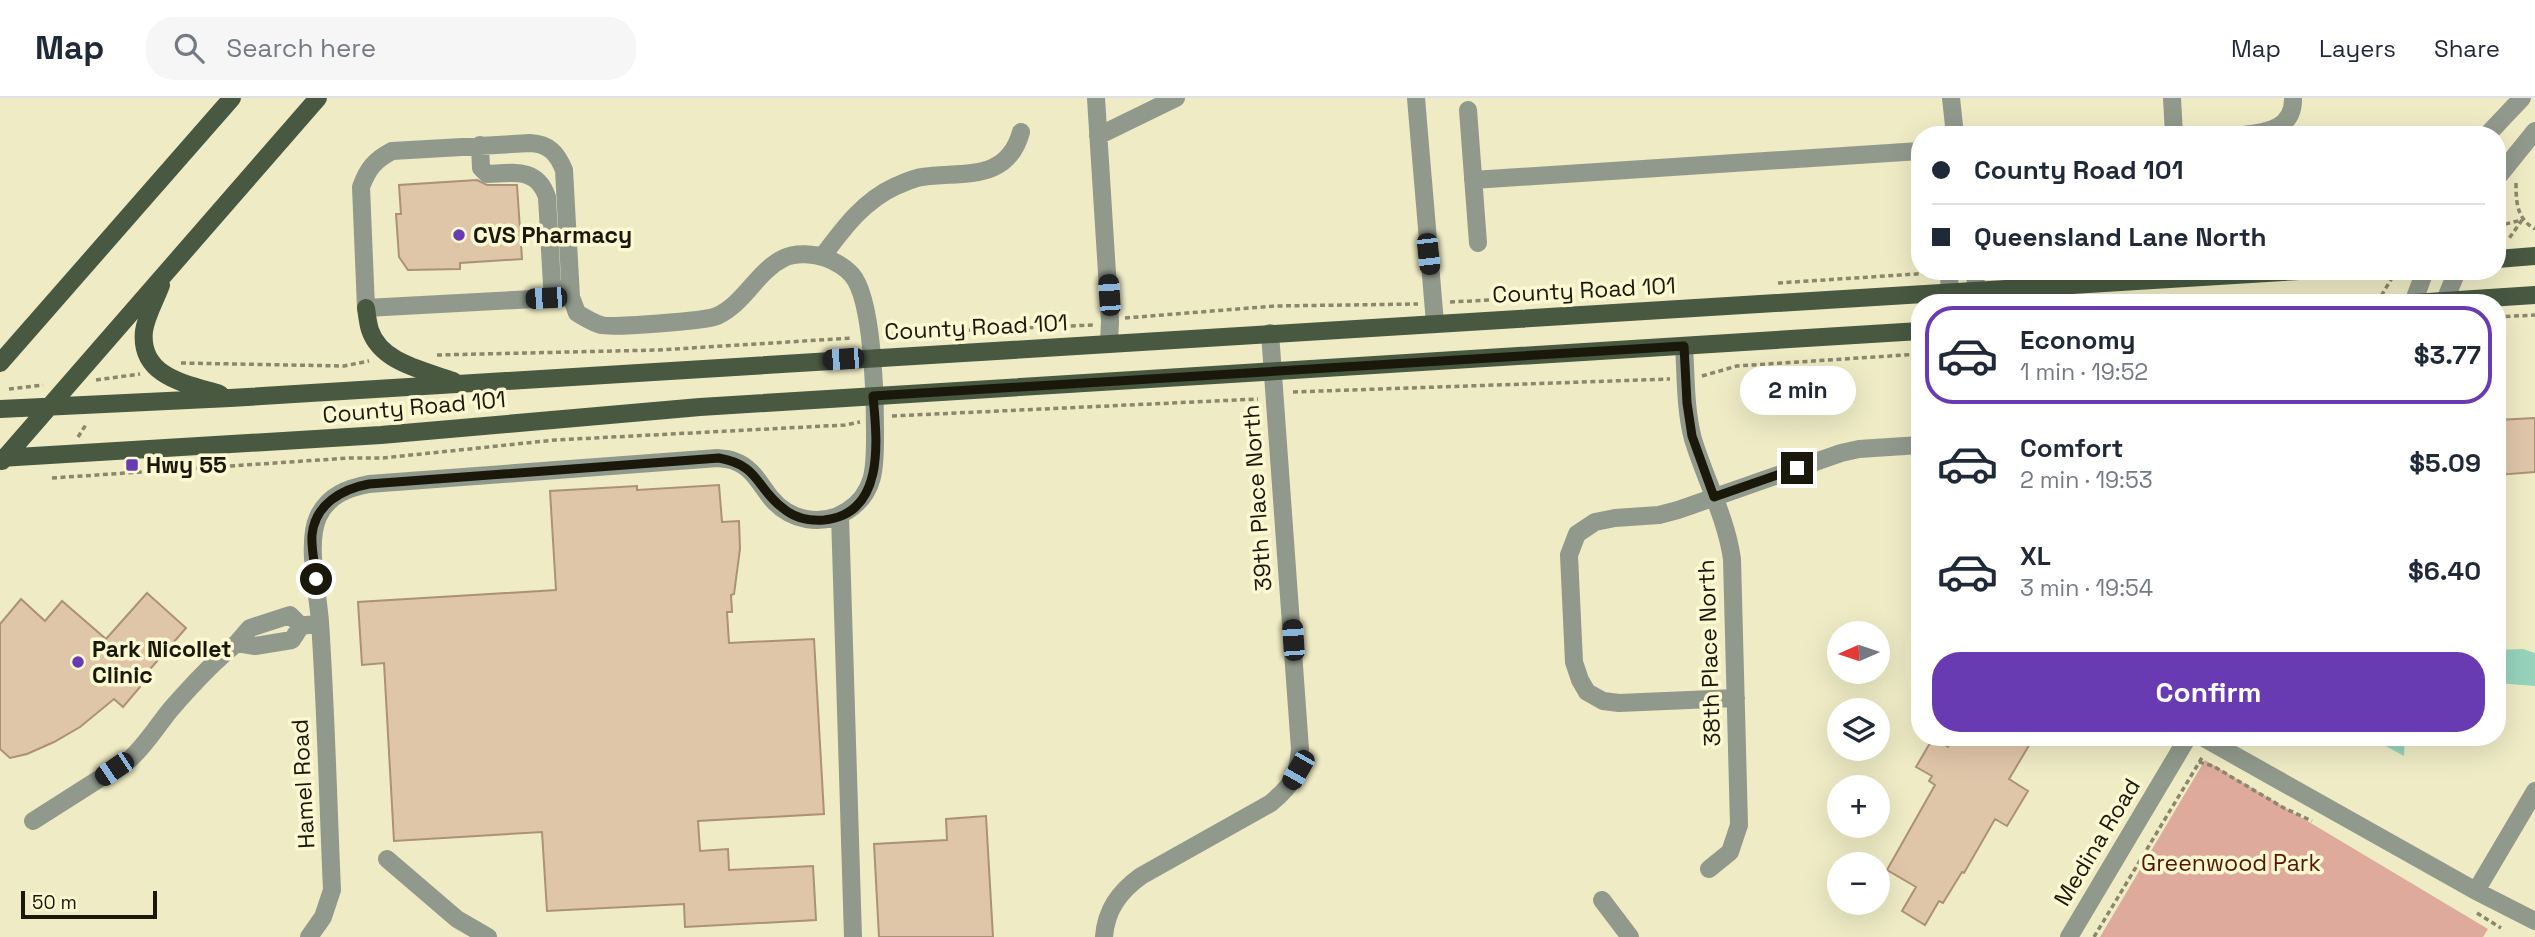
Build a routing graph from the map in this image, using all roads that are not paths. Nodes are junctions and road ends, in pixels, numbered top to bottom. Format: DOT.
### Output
graph roads {
  1 [pos="232,98"];
  2 [pos="318,98"];
  3 [pos="1096,98"];
  4 [pos="1176,98"];
  5 [pos="1416,98"];
  6 [pos="1951,98"];
  7 [pos="2172,98"];
  8 [pos="2293,98"];
  9 [pos="2522,98"];
  10 [pos="1468,110"];
  11 [pos="1954,126"];
  12 [pos="2174,126"];
  13 [pos="2279,126"];
  14 [pos="2496,126"];
  15 [pos="2535,131"];
  16 [pos="1021,132"];
  17 [pos="1098,136"];
  18 [pos="480,145"];
  19 [pos="1911,152"];
  20 [pos="2506,167"];
  21 [pos="1473,180"];
  22 [pos="1478,243"];
  23 [pos="2506,253"];
  24 [pos="822,257"];
  25 [pos="2535,257"];
  26 [pos="166,272"];
  27 [pos="2188,280"];
  28 [pos="2014,294"];
  29 [pos="2535,295"];
  30 [pos="571,297"];
  31 [pos="2506,297"];
  32 [pos="1911,300"];
  33 [pos="366,308"];
  34 [pos="1435,323"];
  35 [pos="1911,332"];
  36 [pos="1270,333"];
  37 [pos="1109,343"];
  38 [pos="1684,346"];
  39 [pos="871,358"];
  40 [pos="0,363"];
  41 [pos="1272,371"];
  42 [pos="459,383"];
  43 [pos="873,396"];
  44 [pos="230,398"];
  45 [pos="48,408"];
  46 [pos="0,410"];
  47 [pos="1911,446"];
  48 [pos="2,460"];
  49 [pos="1714,497"];
  50 [pos="840,515"];
  51 [pos="320,623"];
  52 [pos="1736,698"];
  53 [pos="2183,746"];
  54 [pos="2218,746"];
  55 [pos="2535,791"];
  56 [pos="33,821"];
  57 [pos="387,859"];
  58 [pos="1709,869"];
  59 [pos="2476,891"];
  60 [pos="1602,900"];
  61 [pos="2535,921"];
  62 [pos="309,937"];
  63 [pos="488,937"];
  64 [pos="853,937"];
  65 [pos="1104,937"];
  66 [pos="1630,937"];
  67 [pos="2069,937"];
  1 -- 40 [label="main road"];
  2 -- 26 [label="main road"];
  3 -- 17 [label="street"];
  4 -- 17 [label="street"];
  5 -- 34 [label="street"];
  6 -- 11 [label="street"];
  7 -- 12 [label="street"];
  8 -- 13 [label="street"];
  9 -- 14 [label="street"];
  10 -- 21 [label="street"];
  15 -- 20 [label="street"];
  16 -- 24 [label="street"];
  17 -- 37 [label="street"];
  18 -- 30 [label="street"];
  18 -- 30 [label="street"];
  18 -- 33 [label="street"];
  19 -- 21 [label="street"];
  21 -- 22 [label="street"];
  23 -- 25 [label="main road"];
  24 -- 30 [label="street, County Road 101"];
  24 -- 39 [label="street, County Road 101"];
  26 -- 44 [label="main road"];
  26 -- 45 [label="main road"];
  27 -- 28 [label="main road, County Road 101"];
  29 -- 31 [label="main road"];
  30 -- 33 [label="street"];
  32 -- 34 [label="main road, County Road 101"];
  33 -- 42 [label="main road"];
  34 -- 36 [label="main road, County Road 101"];
  35 -- 38 [label="main road, County Road 101"];
  36 -- 37 [label="main road, County Road 101"];
  36 -- 41 [label="street, 39th Place North"];
  37 -- 39 [label="main road, County Road 101"];
  38 -- 41 [label="main road, County Road 101"];
  38 -- 49 [label="street, 38th Place North"];
  39 -- 42 [label="main road, County Road 101"];
  39 -- 43 [label="street, County Road 101"];
  41 -- 43 [label="main road, County Road 101"];
  41 -- 65 [label="street, 39th Place North"];
  42 -- 44 [label="main road, County Road 101"];
  43 -- 48 [label="main road, County Road 101"];
  43 -- 50 [label="street, County Road 101"];
  44 -- 45 [label="main road, County Road 101"];
  45 -- 46 [label="main road, County Road 101"];
  45 -- 48 [label="main road"];
  47 -- 49 [label="street"];
  49 -- 52 [label="street, 38th Place North"];
  49 -- 52 [label="street"];
  50 -- 51 [label="street"];
  50 -- 64 [label="street"];
  51 -- 56 [label="street"];
  51 -- 62 [label="street, Hamel Road"];
  52 -- 58 [label="street, 38th Place North"];
  53 -- 67 [label="street, Medina Road"];
  54 -- 59 [label="street"];
  55 -- 59 [label="street"];
  57 -- 63 [label="street"];
  59 -- 61 [label="street"];
  60 -- 66 [label="street"];
}
